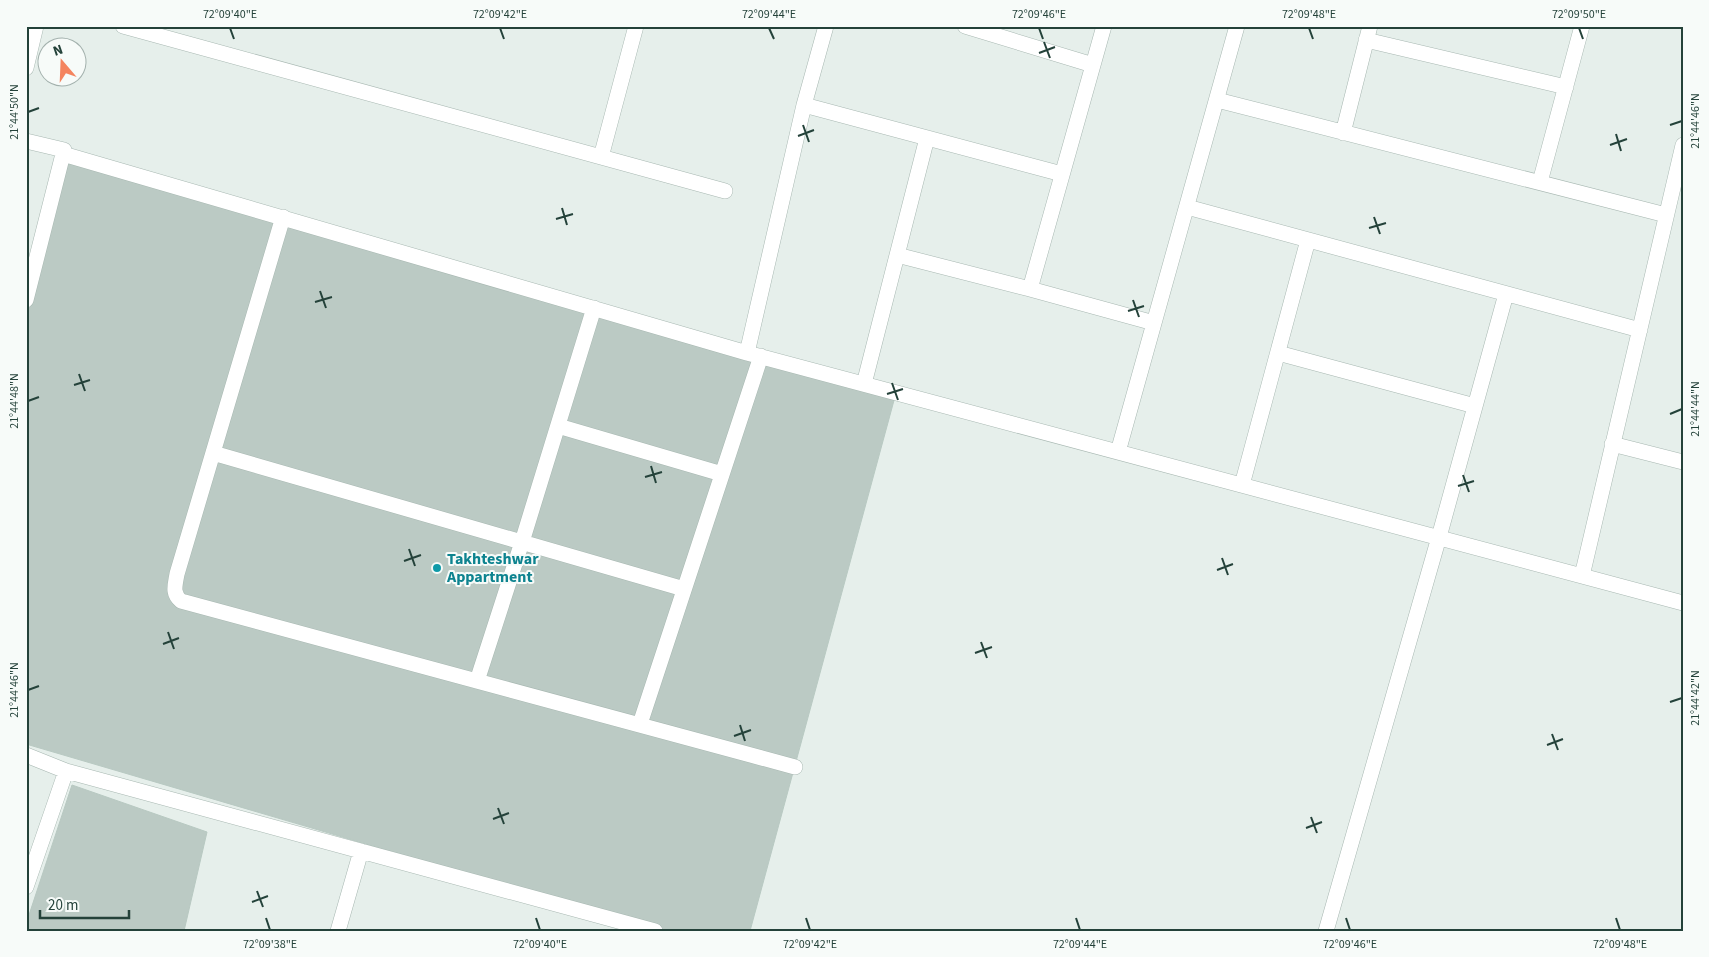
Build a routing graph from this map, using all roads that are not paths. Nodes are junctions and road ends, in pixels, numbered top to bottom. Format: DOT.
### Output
graph roads {
  1 [pos="36,26"];
  2 [pos="123,26"];
  3 [pos="636,26"];
  4 [pos="826,26"];
  5 [pos="965,26"];
  6 [pos="1104,26"];
  7 [pos="1237,26"];
  8 [pos="1582,26"];
  9 [pos="1368,33"];
  10 [pos="1093,65"];
  11 [pos="26,68"];
  12 [pos="1566,87"];
  13 [pos="1216,100"];
  14 [pos="804,105"];
  15 [pos="1343,133"];
  16 [pos="927,138"];
  17 [pos="26,140"];
  18 [pos="1683,145"];
  19 [pos="63,154"];
  20 [pos="601,157"];
  21 [pos="1062,174"];
  22 [pos="1540,182"];
  23 [pos="724,191"];
  24 [pos="1187,207"];
  25 [pos="1666,215"];
  26 [pos="283,218"];
  27 [pos="1308,240"];
  28 [pos="897,255"];
  29 [pos="1030,289"];
  30 [pos="1506,294"];
  31 [pos="26,300"];
  32 [pos="594,308"];
  33 [pos="1154,324"];
  34 [pos="1640,330"];
  35 [pos="1278,353"];
  36 [pos="754,354"];
  37 [pos="864,384"];
  38 [pos="1475,406"];
  39 [pos="558,426"];
  40 [pos="1612,444"];
  41 [pos="1118,452"];
  42 [pos="213,453"];
  43 [pos="1683,462"];
  44 [pos="722,474"];
  45 [pos="1242,485"];
  46 [pos="1439,538"];
  47 [pos="522,542"];
  48 [pos="1582,576"];
  49 [pos="684,590"];
  50 [pos="1683,603"];
  51 [pos="477,680"];
  52 [pos="640,724"];
  53 [pos="26,755"];
  54 [pos="795,767"];
  55 [pos="66,771"];
  56 [pos="361,851"];
  57 [pos="26,887"];
  58 [pos="338,931"];
  59 [pos="655,931"];
  60 [pos="1326,931"];
  1 -- 11 [label="street"];
  2 -- 20 [label="street"];
  3 -- 20 [label="street"];
  4 -- 14 [label="street"];
  5 -- 10 [label="street"];
  6 -- 10 [label="street"];
  7 -- 13 [label="street"];
  8 -- 12 [label="street"];
  9 -- 12 [label="street"];
  9 -- 15 [label="street"];
  10 -- 21 [label="street"];
  12 -- 22 [label="street"];
  13 -- 15 [label="street"];
  13 -- 24 [label="street"];
  14 -- 16 [label="street"];
  14 -- 36 [label="street"];
  15 -- 22 [label="street"];
  16 -- 21 [label="street"];
  16 -- 28 [label="street"];
  17 -- 19 [label="street"];
  18 -- 25 [label="street"];
  19 -- 26 [label="street"];
  19 -- 31 [label="street"];
  20 -- 23 [label="street"];
  21 -- 29 [label="street"];
  22 -- 25 [label="street"];
  24 -- 27 [label="street"];
  24 -- 33 [label="street"];
  25 -- 34 [label="street"];
  26 -- 32 [label="street"];
  26 -- 42 [label="street"];
  27 -- 30 [label="street"];
  27 -- 35 [label="street"];
  28 -- 29 [label="street"];
  28 -- 37 [label="street"];
  29 -- 33 [label="street"];
  30 -- 34 [label="street"];
  30 -- 38 [label="street"];
  32 -- 36 [label="street"];
  32 -- 39 [label="street"];
  33 -- 41 [label="street"];
  34 -- 40 [label="street"];
  35 -- 38 [label="street"];
  35 -- 45 [label="street"];
  36 -- 37 [label="street"];
  36 -- 44 [label="street"];
  37 -- 41 [label="street"];
  38 -- 46 [label="street"];
  39 -- 44 [label="street"];
  39 -- 47 [label="street"];
  40 -- 43 [label="street"];
  40 -- 48 [label="street"];
  41 -- 45 [label="street"];
  42 -- 47 [label="street"];
  42 -- 51 [label="street"];
  44 -- 49 [label="street"];
  45 -- 46 [label="street"];
  46 -- 48 [label="street"];
  46 -- 60 [label="street"];
  47 -- 49 [label="street"];
  47 -- 51 [label="street"];
  48 -- 50 [label="street"];
  49 -- 52 [label="street"];
  51 -- 52 [label="street"];
  52 -- 54 [label="street"];
  53 -- 55 [label="street"];
  55 -- 56 [label="street"];
  55 -- 57 [label="street"];
  56 -- 58 [label="street"];
  56 -- 59 [label="street"];
}
